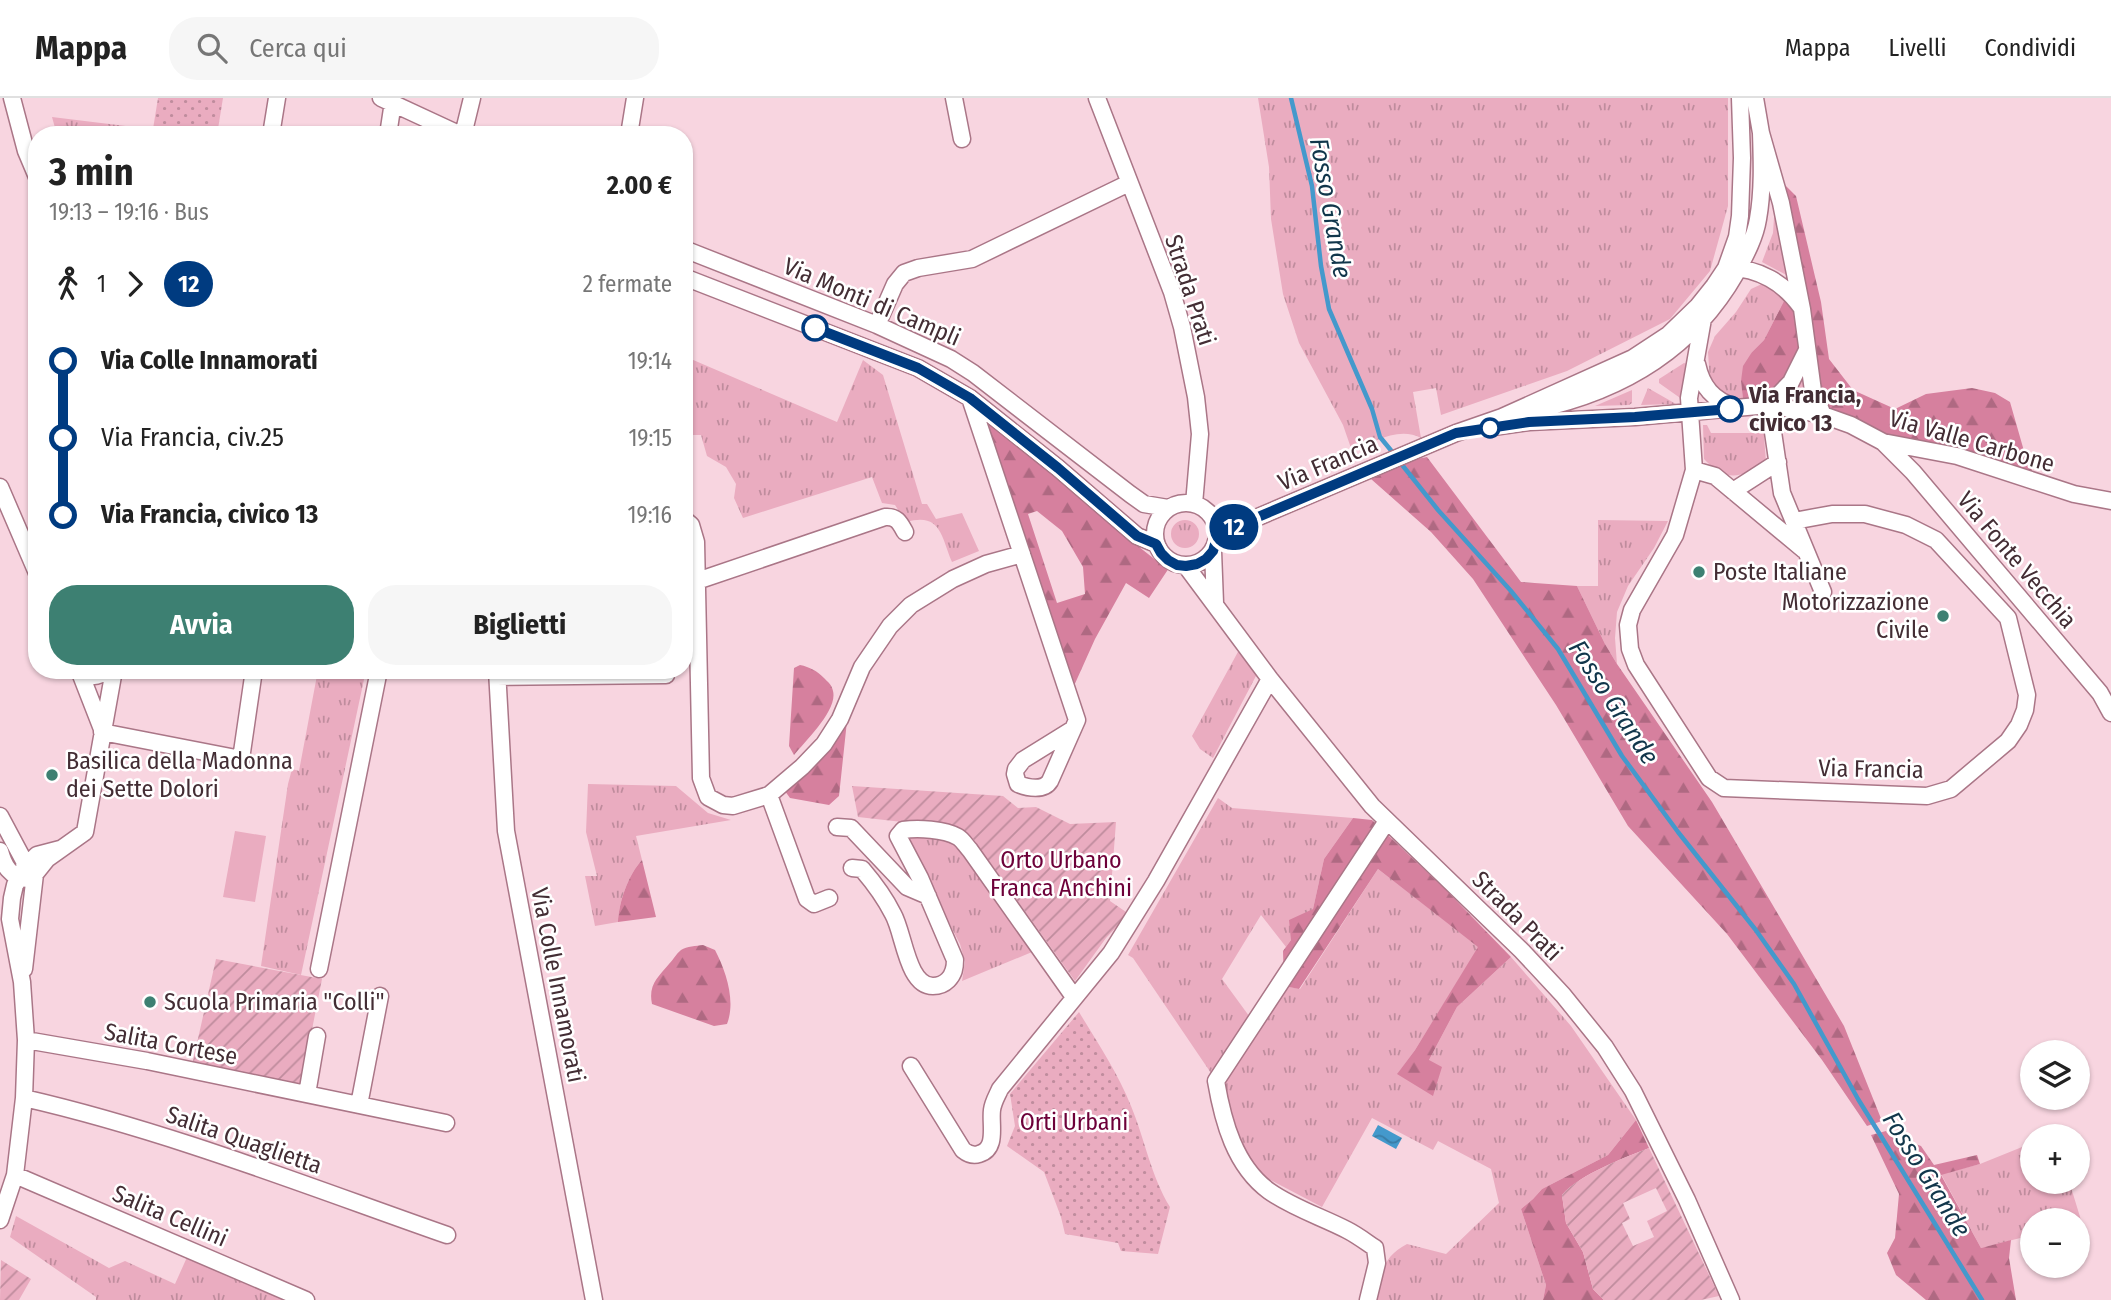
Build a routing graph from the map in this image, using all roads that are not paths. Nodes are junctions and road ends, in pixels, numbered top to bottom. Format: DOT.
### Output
graph roads {
  1 [pos="12,98"];
  2 [pos="277,98"];
  3 [pos="472,98"];
  4 [pos="635,98"];
  5 [pos="954,98"];
  6 [pos="1097,98"];
  7 [pos="1740,98"];
  8 [pos="1755,98"];
  9 [pos="387,100"];
  10 [pos="272,126"];
  11 [pos="388,126"];
  12 [pos="443,126"];
  13 [pos="464,126"];
  14 [pos="630,126"];
  15 [pos="1761,133"];
  16 [pos="962,139"];
  17 [pos="28,156"];
  18 [pos="1129,183"];
  19 [pos="693,253"];
  20 [pos="1732,268"];
  21 [pos="693,280"];
  22 [pos="1707,296"];
  23 [pos="1802,309"];
  24 [pos="1704,320"];
  25 [pos="877,325"];
  26 [pos="1808,349"];
  27 [pos="1643,353"];
  28 [pos="1696,358"];
  29 [pos="1635,374"];
  30 [pos="970,398"];
  31 [pos="1769,405"];
  32 [pos="1737,408"];
  33 [pos="1689,413"];
  34 [pos="1822,415"];
  35 [pos="1502,417"];
  36 [pos="1456,433"];
  37 [pos="1883,442"];
  38 [pos="1778,462"];
  39 [pos="1694,470"];
  40 [pos="0,487"];
  41 [pos="1733,491"];
  42 [pos="2111,501"];
  43 [pos="1194,504"];
  44 [pos="1168,508"];
  45 [pos="1794,521"];
  46 [pos="1679,523"];
  47 [pos="693,532"];
  48 [pos="905,532"];
  49 [pos="1218,534"];
  50 [pos="1690,538"];
  51 [pos="1156,544"];
  52 [pos="1213,551"];
  53 [pos="1806,551"];
  54 [pos="28,552"];
  55 [pos="1022,554"];
  56 [pos="1186,566"];
  57 [pos="697,581"];
  58 [pos="1822,592"];
  59 [pos="1214,603"];
  60 [pos="82,679"];
  61 [pos="111,679"];
  62 [pos="253,679"];
  63 [pos="377,679"];
  64 [pos="497,679"];
  65 [pos="1270,679"];
  66 [pos="2111,713"];
  67 [pos="1073,729"];
  68 [pos="102,732"];
  69 [pos="769,796"];
  70 [pos="1387,821"];
  71 [pos="3,822"];
  72 [pos="837,827"];
  73 [pos="60,849"];
  74 [pos="0,851"];
  75 [pos="852,868"];
  76 [pos="26,875"];
  77 [pos="0,890"];
  78 [pos="928,896"];
  79 [pos="829,898"];
  80 [pos="10,913"];
  81 [pos="319,970"];
  82 [pos="22,982"];
  83 [pos="380,996"];
  84 [pos="1074,997"];
  85 [pos="317,1036"];
  86 [pos="26,1040"];
  87 [pos="911,1066"];
  88 [pos="307,1094"];
  89 [pos="24,1098"];
  90 [pos="359,1105"];
  91 [pos="446,1123"];
  92 [pos="15,1175"];
  93 [pos="0,1220"];
  94 [pos="447,1235"];
  95 [pos="306,1300"];
  96 [pos="594,1300"];
  97 [pos="1368,1300"];
  98 [pos="1731,1300"];
  1 -- 17 [label="street"];
  2 -- 10 [label="street"];
  3 -- 13 [label="street"];
  4 -- 14 [label="street"];
  5 -- 16 [label="street"];
  6 -- 18 [label="street, Strada Prati"];
  7 -- 20 [label="street, Via Francia"];
  8 -- 15 [label="street, Via Francia"];
  9 -- 11 [label="street"];
  9 -- 12 [label="street"];
  15 -- 20 [label="street, Via Francia"];
  15 -- 23 [label="street, Via Francia"];
  18 -- 25 [label="street"];
  18 -- 43 [label="street, Strada Prati"];
  19 -- 25 [label="street, Via Monti di Campli"];
  20 -- 22 [label="street, Via Francia"];
  20 -- 23 [label="street"];
  20 -- 24 [label="street, Via Francia"];
  21 -- 30 [label="street"];
  22 -- 24 [label="street, Via Francia"];
  22 -- 27 [label="street, Via Francia"];
  23 -- 26 [label="street, Via Francia"];
  24 -- 28 [label="street, Via Francia"];
  24 -- 29 [label="street, Via Francia"];
  25 -- 44 [label="street, Via Monti di Campli"];
  26 -- 31 [label="street"];
  26 -- 34 [label="street, Via Francia"];
  27 -- 29 [label="street"];
  27 -- 35 [label="street, Via Francia"];
  28 -- 32 [label="street"];
  28 -- 33 [label="street, Via Francia"];
  29 -- 35 [label="street, Via Francia"];
  30 -- 51 [label="street"];
  30 -- 55 [label="street"];
  31 -- 32 [label="street, Via Francia"];
  31 -- 34 [label="street, Via Francia"];
  31 -- 38 [label="street"];
  32 -- 33 [label="street, Via Francia"];
  33 -- 36 [label="street, Via Francia"];
  33 -- 39 [label="street, Via Francia"];
  34 -- 37 [label="street, Via Valle Carbone"];
  35 -- 36 [label="street, Via Francia"];
  36 -- 49 [label="street, Via Francia"];
  37 -- 42 [label="street, Via Valle Carbone"];
  37 -- 66 [label="street, Via Fonte Vecchia"];
  38 -- 41 [label="street"];
  38 -- 45 [label="street"];
  39 -- 41 [label="street"];
  39 -- 46 [label="street, Via Francia"];
  40 -- 54 [label="street"];
  41 -- 53 [label="street"];
  43 -- 44 [label="street"];
  43 -- 49 [label="street"];
  44 -- 51 [label="street"];
  45 -- 46 [label="street, Via Francia"];
  45 -- 53 [label="street"];
  46 -- 50 [label="street"];
  47 -- 57 [label="street"];
  48 -- 57 [label="street"];
  49 -- 52 [label="street"];
  51 -- 56 [label="street"];
  52 -- 56 [label="street"];
  52 -- 59 [label="street"];
  53 -- 58 [label="street"];
  55 -- 67 [label="street"];
  55 -- 69 [label="street"];
  56 -- 59 [label="street, Strada Prati"];
  57 -- 69 [label="street"];
  59 -- 65 [label="street, Strada Prati"];
  60 -- 68 [label="street"];
  61 -- 68 [label="street"];
  62 -- 68 [label="street"];
  63 -- 81 [label="street"];
  64 -- 96 [label="street, Via Colle Innamorati"];
  65 -- 70 [label="street, Strada Prati"];
  65 -- 84 [label="street"];
  68 -- 73 [label="street"];
  69 -- 79 [label="street"];
  70 -- 97 [label="street"];
  70 -- 98 [label="street, Strada Prati"];
  71 -- 73 [label="street"];
  71 -- 76 [label="street"];
  72 -- 78 [label="street"];
  73 -- 76 [label="street"];
  74 -- 76 [label="street"];
  75 -- 78 [label="street"];
  76 -- 80 [label="street"];
  76 -- 82 [label="street"];
  77 -- 80 [label="street"];
  78 -- 84 [label="street"];
  80 -- 82 [label="street"];
  82 -- 86 [label="street"];
  83 -- 90 [label="street"];
  84 -- 87 [label="street"];
  85 -- 88 [label="street"];
  86 -- 88 [label="street, Salita Cortese"];
  86 -- 89 [label="street"];
  88 -- 90 [label="street, Salita Cortese"];
  89 -- 92 [label="street"];
  89 -- 94 [label="street, Salita Quaglietta"];
  90 -- 91 [label="street, Salita Cortese"];
  92 -- 93 [label="street"];
  92 -- 95 [label="street, Salita Cellini"];
}
